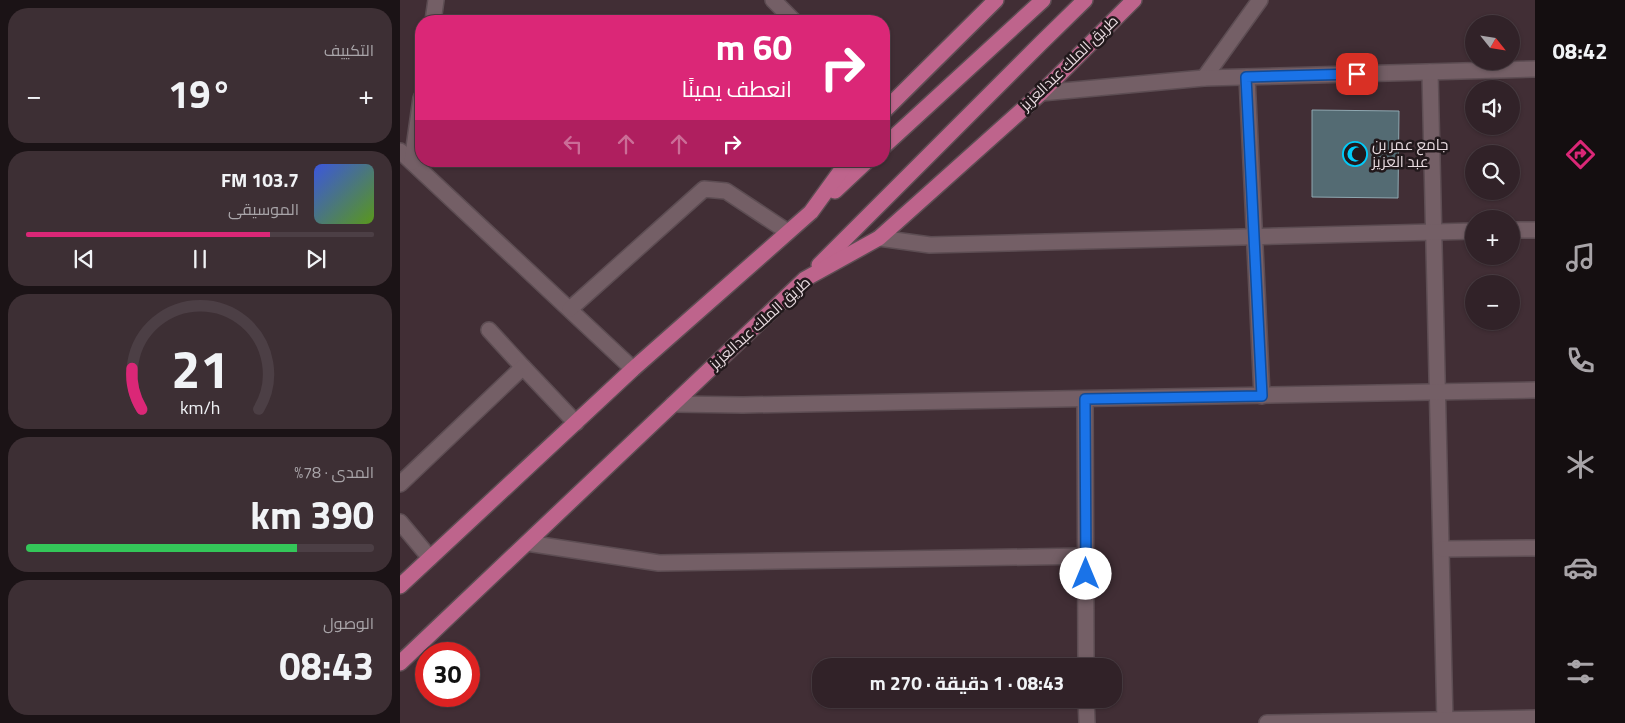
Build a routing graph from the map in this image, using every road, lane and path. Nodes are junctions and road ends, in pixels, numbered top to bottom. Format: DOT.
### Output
graph roads {
  1 [pos="436,0"];
  2 [pos="773,0"];
  3 [pos="996,0"];
  4 [pos="1043,0"];
  5 [pos="1086,0"];
  6 [pos="1134,0"];
  7 [pos="1260,0"];
  8 [pos="434,15"];
  9 [pos="788,15"];
  10 [pos="1535,69"];
  11 [pos="1430,72"];
  12 [pos="1246,77"];
  13 [pos="1204,78"];
  14 [pos="1040,93"];
  15 [pos="890,105"];
  16 [pos="415,141"];
  17 [pos="890,141"];
  18 [pos="400,151"];
  19 [pos="412,162"];
  20 [pos="415,165"];
  21 [pos="417,167"];
  22 [pos="844,167"];
  23 [pos="860,167"];
  24 [pos="811,212"];
  25 [pos="1520,230"];
  26 [pos="1535,230"];
  27 [pos="1465,231"];
  28 [pos="788,232"];
  29 [pos="1434,232"];
  30 [pos="1254,237"];
  31 [pos="879,238"];
  32 [pos="805,279"];
  33 [pos="570,309"];
  34 [pos="489,330"];
  35 [pos="524,367"];
  36 [pos="633,369"];
  37 [pos="1535,390"];
  38 [pos="1438,392"];
  39 [pos="1262,396"];
  40 [pos="1085,399"];
  41 [pos="673,404"];
  42 [pos="576,423"];
  43 [pos="400,484"];
  44 [pos="400,522"];
  45 [pos="527,543"];
  46 [pos="1535,548"];
  47 [pos="1442,549"];
  48 [pos="1086,556"];
  49 [pos="430,558"];
  50 [pos="400,586"];
  51 [pos="1086,658"];
  52 [pos="400,663"];
  53 [pos="1086,708"];
  54 [pos="1535,718"];
  55 [pos="1445,721"];
  56 [pos="1086,723"];
  57 [pos="1267,723"];
  1 -- 8 [label="street"];
  2 -- 9 [label="street"];
  3 -- 15 [label="main road"];
  4 -- 17 [label="main road"];
  5 -- 32 [label="main road"];
  6 -- 14 [label="main road, طريق الملك عبدالعزيز"];
  7 -- 13 [label="street"];
  10 -- 11 [label="street"];
  11 -- 12 [label="street"];
  11 -- 29 [label="street"];
  12 -- 13 [label="street"];
  12 -- 30 [label="street"];
  13 -- 14 [label="street"];
  14 -- 31 [label="main road, طريق الملك عبدالعزيز"];
  16 -- 19 [label="street"];
  18 -- 19 [label="street"];
  19 -- 20 [label="street"];
  21 -- 33 [label="street"];
  22 -- 24 [label="main road"];
  23 -- 24 [label="main road"];
  24 -- 28 [label="main road"];
  25 -- 26 [label="street"];
  27 -- 29 [label="street"];
  28 -- 33 [label="street"];
  28 -- 36 [label="main road"];
  29 -- 30 [label="street"];
  29 -- 38 [label="street"];
  30 -- 31 [label="street"];
  30 -- 39 [label="street"];
  31 -- 32 [label="main road, طريق الملك عبدالعزيز"];
  32 -- 41 [label="main road, طريق الملك عبدالعزيز"];
  33 -- 36 [label="street"];
  34 -- 35 [label="street"];
  35 -- 42 [label="street"];
  35 -- 43 [label="street"];
  36 -- 42 [label="main road"];
  37 -- 38 [label="street"];
  38 -- 39 [label="street"];
  38 -- 47 [label="street"];
  39 -- 40 [label="street"];
  40 -- 41 [label="street"];
  40 -- 48 [label="street"];
  41 -- 45 [label="main road, طريق الملك عبدالعزيز"];
  42 -- 49 [label="main road"];
  44 -- 49 [label="street"];
  45 -- 48 [label="street"];
  45 -- 52 [label="main road, طريق الملك عبدالعزيز"];
  46 -- 47 [label="street"];
  47 -- 55 [label="street"];
  48 -- 51 [label="street"];
  49 -- 50 [label="main road"];
  53 -- 56 [label="street"];
  54 -- 55 [label="street"];
  55 -- 57 [label="street"];
}
